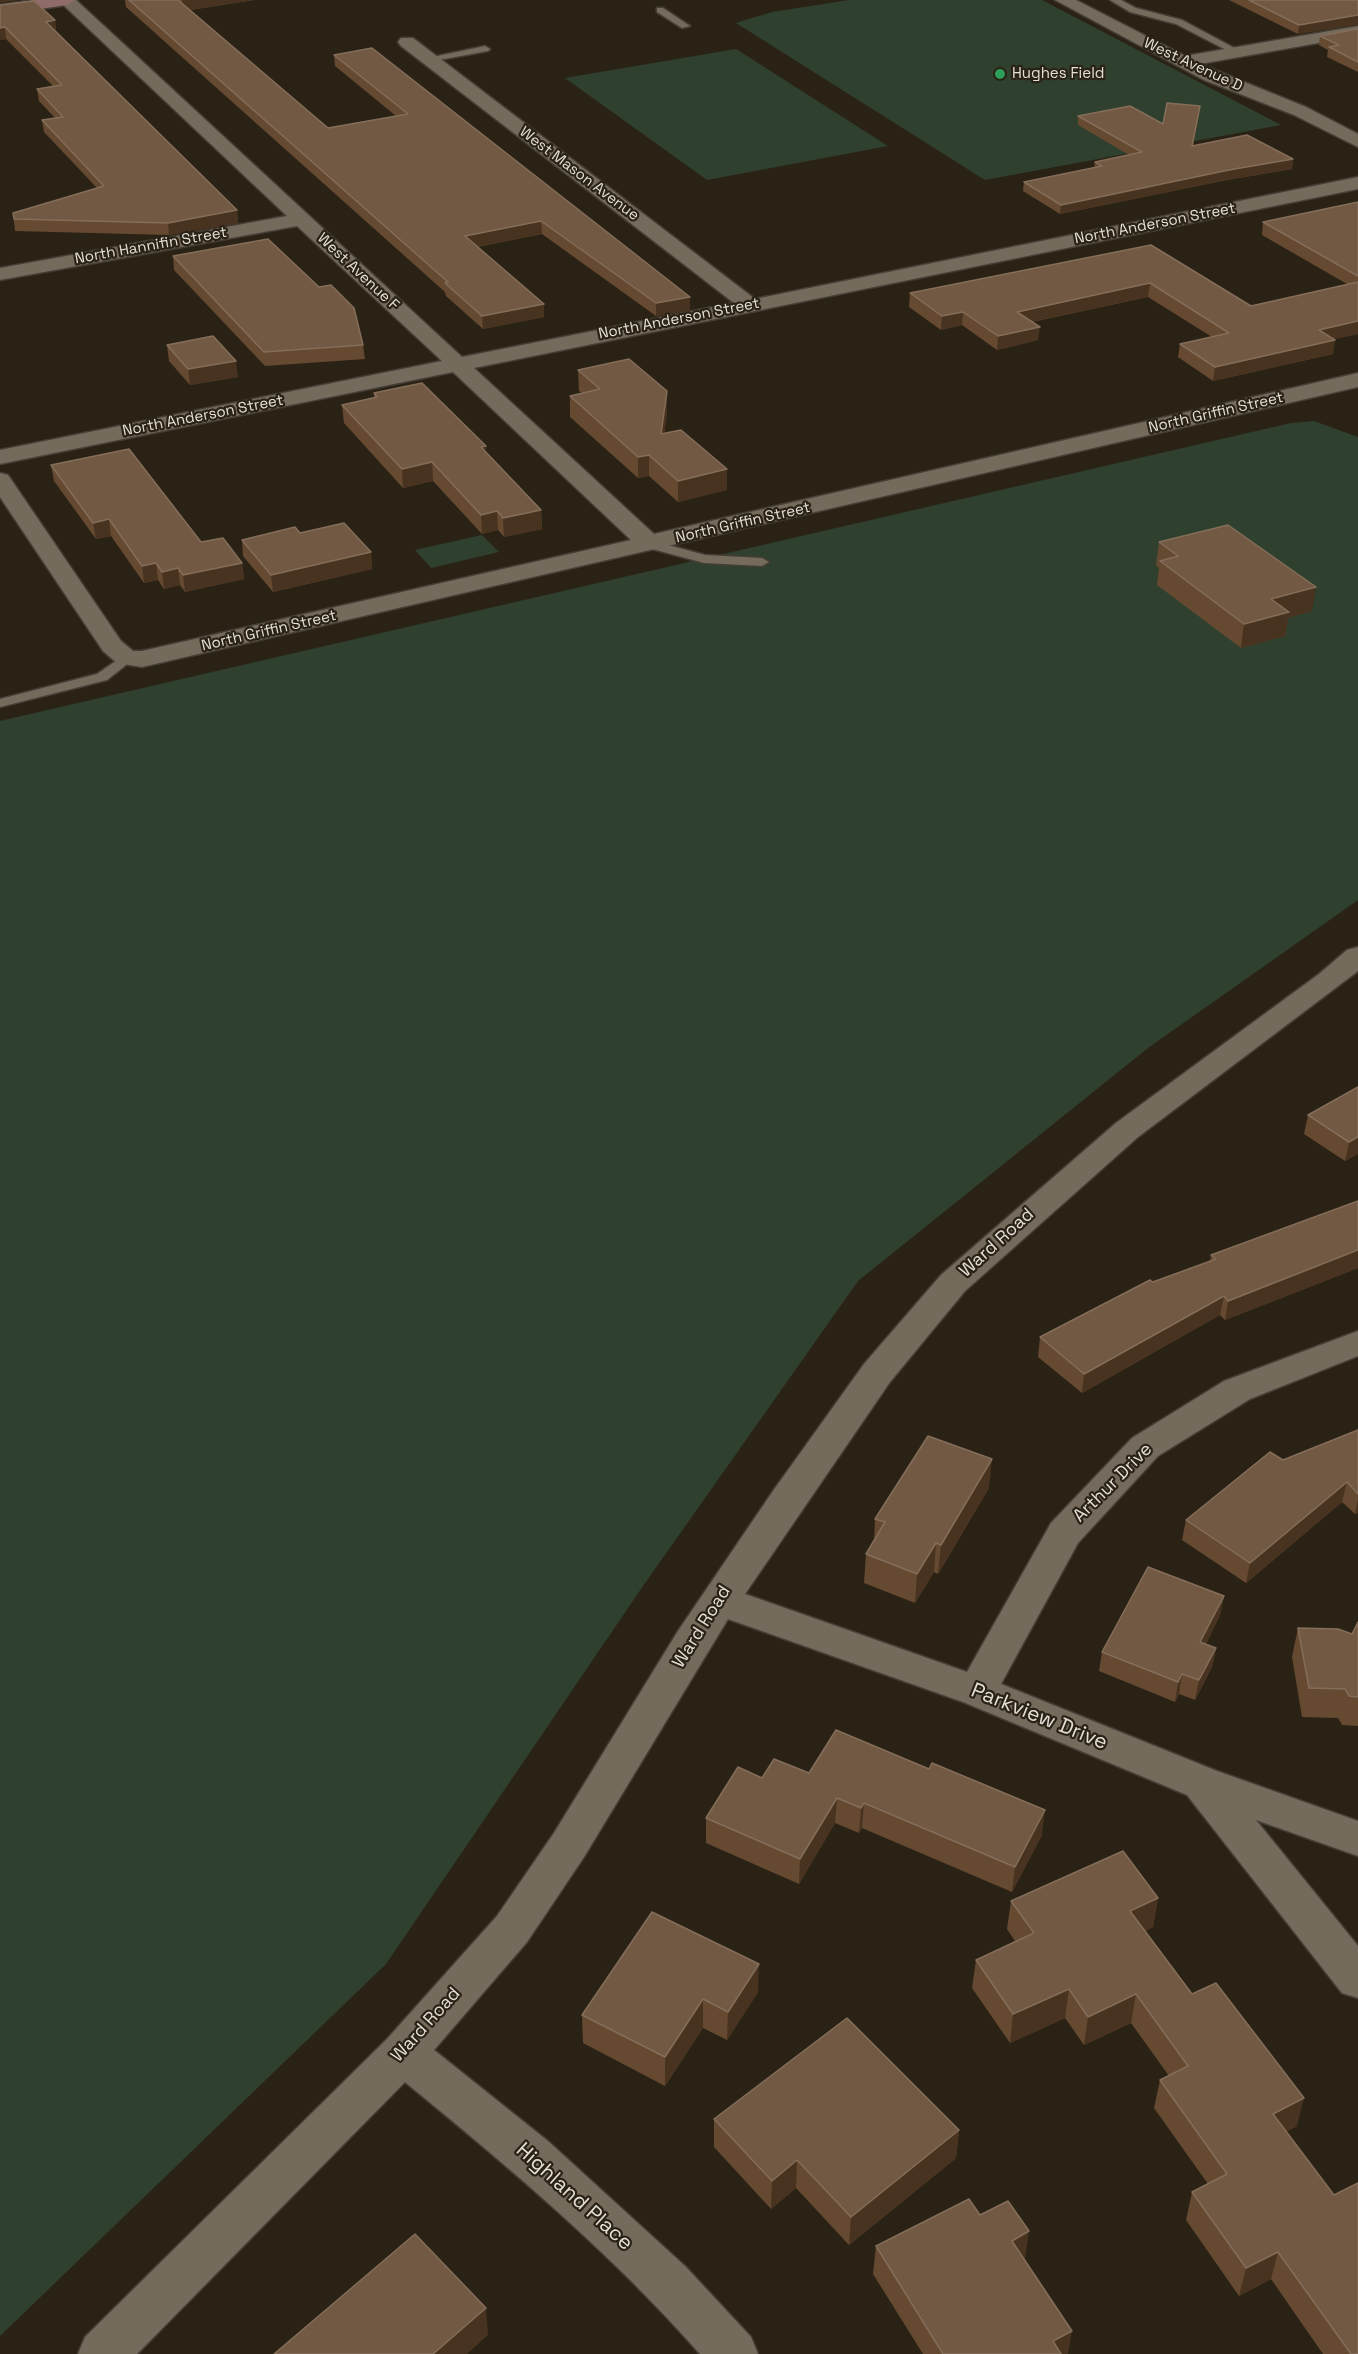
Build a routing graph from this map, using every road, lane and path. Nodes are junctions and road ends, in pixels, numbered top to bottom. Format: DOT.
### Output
graph roads {
  1 [pos="66,0"];
  2 [pos="1063,0"];
  3 [pos="1114,0"];
  4 [pos="0,10"];
  5 [pos="660,10"];
  6 [pos="685,26"];
  7 [pos="1358,31"];
  8 [pos="407,42"];
  9 [pos="475,42"];
  10 [pos="1238,52"];
  11 [pos="428,59"];
  12 [pos="1183,62"];
  13 [pos="1358,141"];
  14 [pos="1358,183"];
  15 [pos="303,219"];
  16 [pos="0,274"];
  17 [pos="750,305"];
  18 [pos="457,364"];
  19 [pos="1358,380"];
  20 [pos="0,457"];
  21 [pos="0,480"];
  22 [pos="650,544"];
  23 [pos="762,562"];
  24 [pos="126,658"];
  25 [pos="0,704"];
  26 [pos="1357,958"];
  27 [pos="1358,1343"];
  28 [pos="719,1600"];
  29 [pos="976,1691"];
  30 [pos="1202,1783"];
  31 [pos="1358,1839"];
  32 [pos="1358,1979"];
  33 [pos="403,2053"];
  34 [pos="103,2354"];
  35 [pos="733,2354"];
  1 -- 4 [label="main road"];
  1 -- 15 [label="street, West Avenue F"];
  2 -- 12 [label="street, West Avenue D"];
  3 -- 10 [label="lane"];
  5 -- 6 [label="lane"];
  7 -- 10 [label="street"];
  8 -- 11 [label="street, West Mason Avenue"];
  9 -- 11 [label="lane"];
  10 -- 12 [label="street"];
  11 -- 17 [label="street, West Mason Avenue"];
  12 -- 13 [label="street, West Avenue D"];
  14 -- 17 [label="street, North Anderson Street"];
  15 -- 16 [label="street, North Hannifin Street"];
  15 -- 18 [label="street, West Avenue F"];
  17 -- 18 [label="street, North Anderson Street"];
  18 -- 20 [label="street, North Anderson Street"];
  18 -- 22 [label="street, West Avenue F"];
  19 -- 22 [label="street, North Griffin Street"];
  21 -- 24 [label="street"];
  22 -- 23 [label="lane"];
  22 -- 24 [label="street, North Griffin Street"];
  24 -- 25 [label="lane"];
  26 -- 28 [label="street, Ward Road"];
  27 -- 29 [label="street, Arthur Drive"];
  28 -- 29 [label="street, Parkview Drive"];
  28 -- 33 [label="street, Ward Road"];
  29 -- 30 [label="street, Parkview Drive"];
  30 -- 31 [label="street, Parkview Drive"];
  30 -- 32 [label="street"];
  33 -- 34 [label="street, Ward Road"];
  33 -- 35 [label="street, Highland Place"];
}
